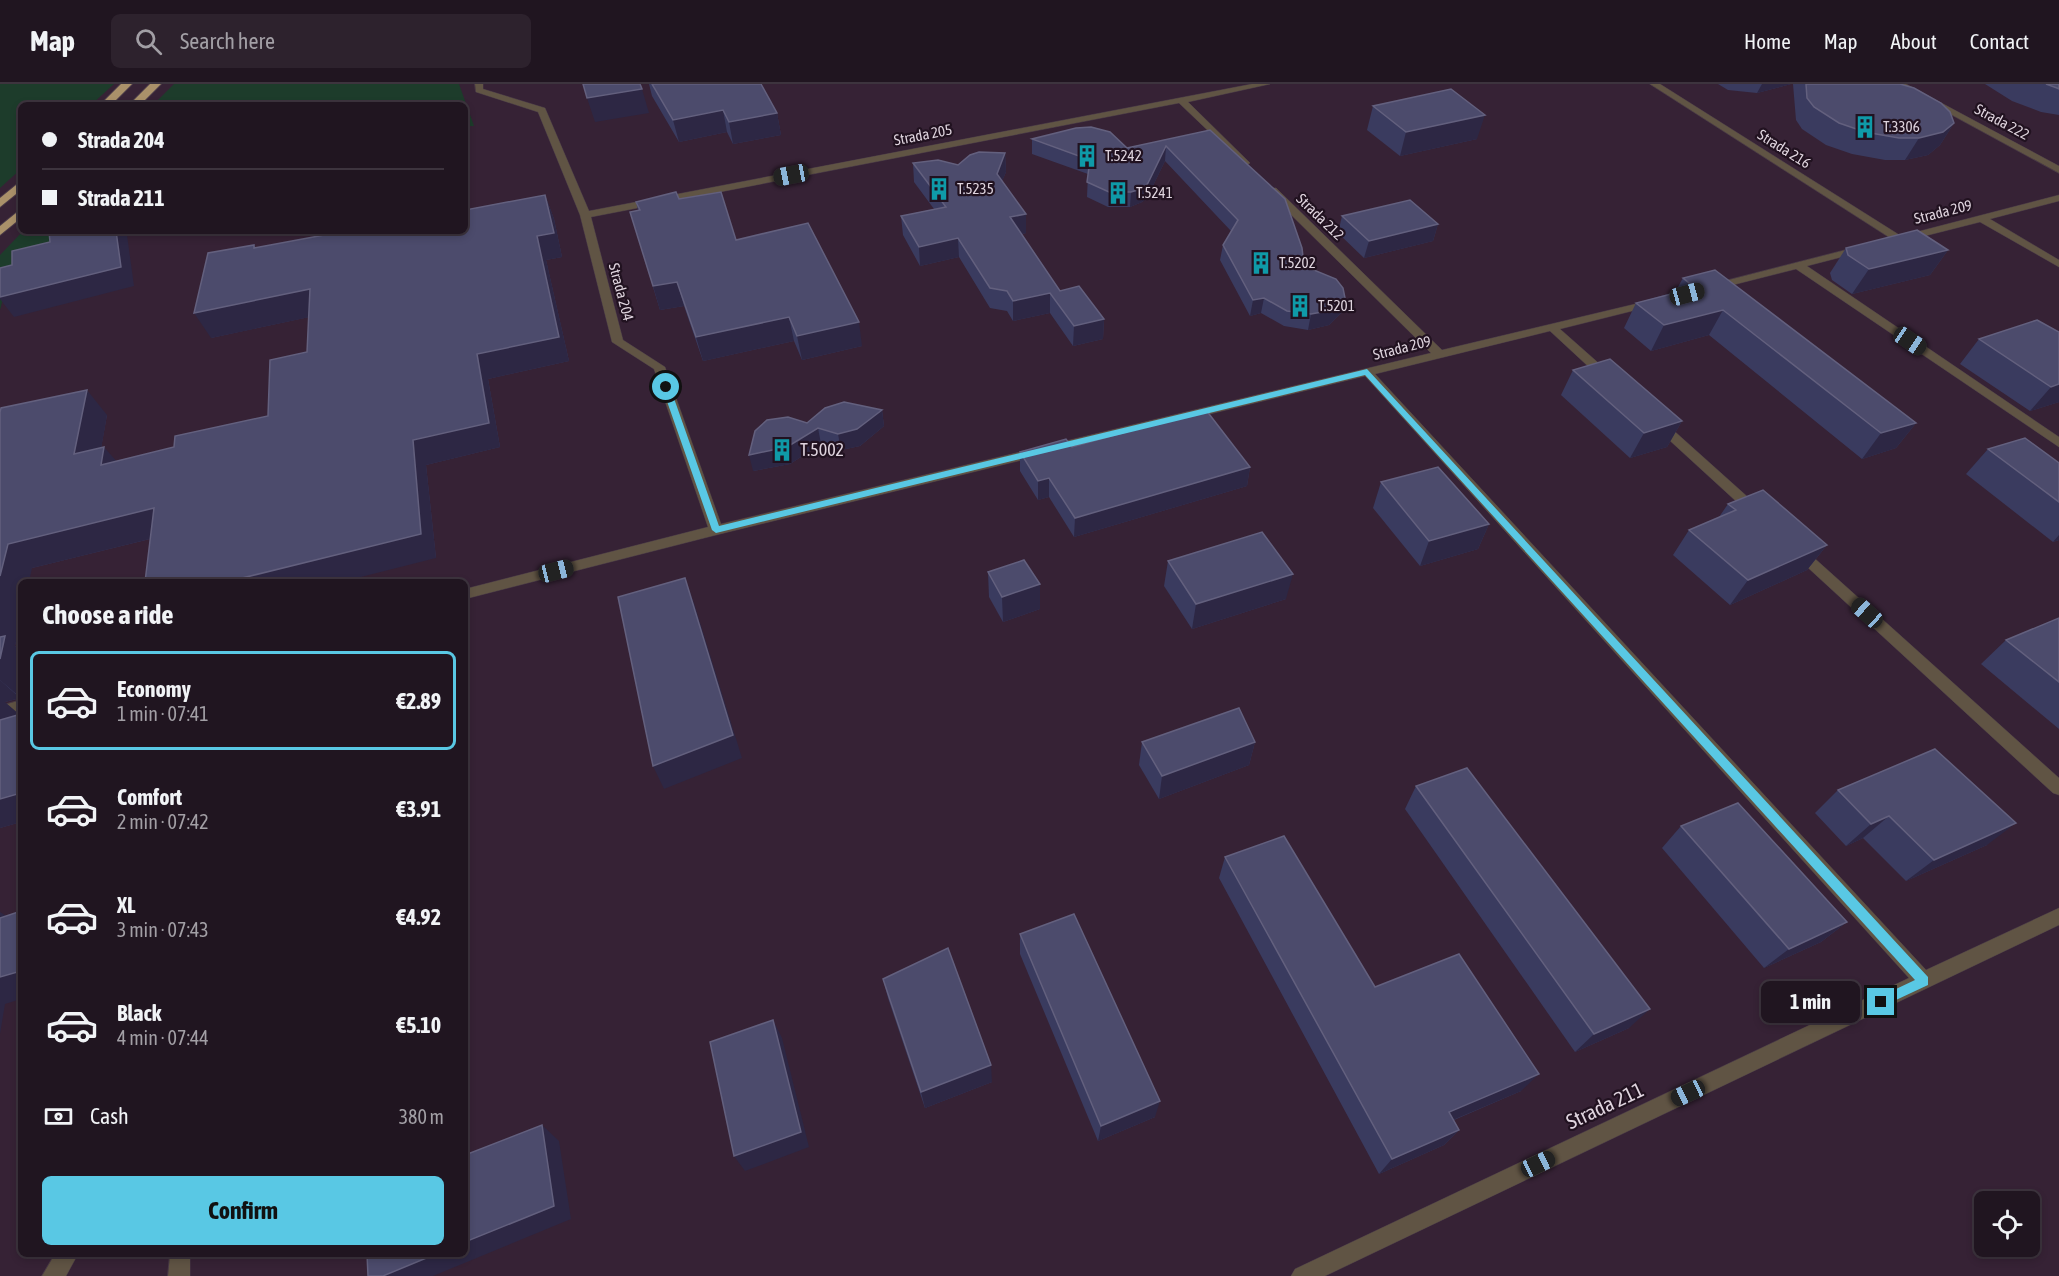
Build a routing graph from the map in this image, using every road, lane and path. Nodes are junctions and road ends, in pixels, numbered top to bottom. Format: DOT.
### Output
graph roads {
  1 [pos="127,84"];
  2 [pos="156,84"];
  3 [pos="479,84"];
  4 [pos="1266,84"];
  5 [pos="1654,84"];
  6 [pos="1899,84"];
  7 [pos="1181,100"];
  8 [pos="108,102"];
  9 [pos="137,102"];
  10 [pos="2059,170"];
  11 [pos="1256,174"];
  12 [pos="1264,182"];
  13 [pos="18,187"];
  14 [pos="2059,198"];
  15 [pos="0,204"];
  16 [pos="18,215"];
  17 [pos="585,215"];
  18 [pos="1981,218"];
  19 [pos="0,232"];
  20 [pos="1887,242"];
  21 [pos="2059,264"];
  22 [pos="1798,265"];
  23 [pos="1698,291"];
  24 [pos="1665,299"];
  25 [pos="1553,328"];
  26 [pos="1439,354"];
  27 [pos="1367,372"];
  28 [pos="1615,384"];
  29 [pos="1651,417"];
  30 [pos="2059,443"];
  31 [pos="1766,522"];
  32 [pos="716,530"];
  33 [pos="1784,538"];
  34 [pos="468,593"];
  35 [pos="18,707"];
  36 [pos="0,712"];
  37 [pos="2059,788"];
  38 [pos="2059,916"];
  39 [pos="1924,981"];
  40 [pos="66,1257"];
  41 [pos="180,1257"];
  42 [pos="53,1276"];
  43 [pos="179,1276"];
  44 [pos="1302,1276"];
  1 -- 8 [label="highway"];
  2 -- 9 [label="highway"];
  3 -- 17 [label="lane, Strada 204"];
  4 -- 7 [label="lane, Strada 205"];
  5 -- 20 [label="lane, Strada 216"];
  6 -- 10 [label="lane, Strada 222"];
  7 -- 11 [label="lane"];
  7 -- 17 [label="lane, Strada 205"];
  12 -- 26 [label="lane, Strada 212"];
  13 -- 15 [label="highway"];
  14 -- 18 [label="lane, Strada 209"];
  16 -- 19 [label="highway"];
  17 -- 32 [label="lane, Strada 204"];
  18 -- 20 [label="lane, Strada 209"];
  18 -- 21 [label="lane"];
  20 -- 22 [label="lane, Strada 209"];
  22 -- 23 [label="lane, Strada 209"];
  22 -- 30 [label="lane"];
  24 -- 25 [label="lane, Strada 209"];
  25 -- 26 [label="lane, Strada 209"];
  25 -- 28 [label="lane"];
  26 -- 27 [label="lane, Strada 209"];
  27 -- 32 [label="lane, Strada 209"];
  27 -- 39 [label="lane"];
  29 -- 31 [label="lane"];
  32 -- 34 [label="lane, Strada 209"];
  33 -- 37 [label="lane"];
  35 -- 36 [label="lane"];
  38 -- 39 [label="lane, Strada 211"];
  39 -- 44 [label="lane, Strada 211"];
  40 -- 42 [label="lane"];
  41 -- 43 [label="lane"];
}
